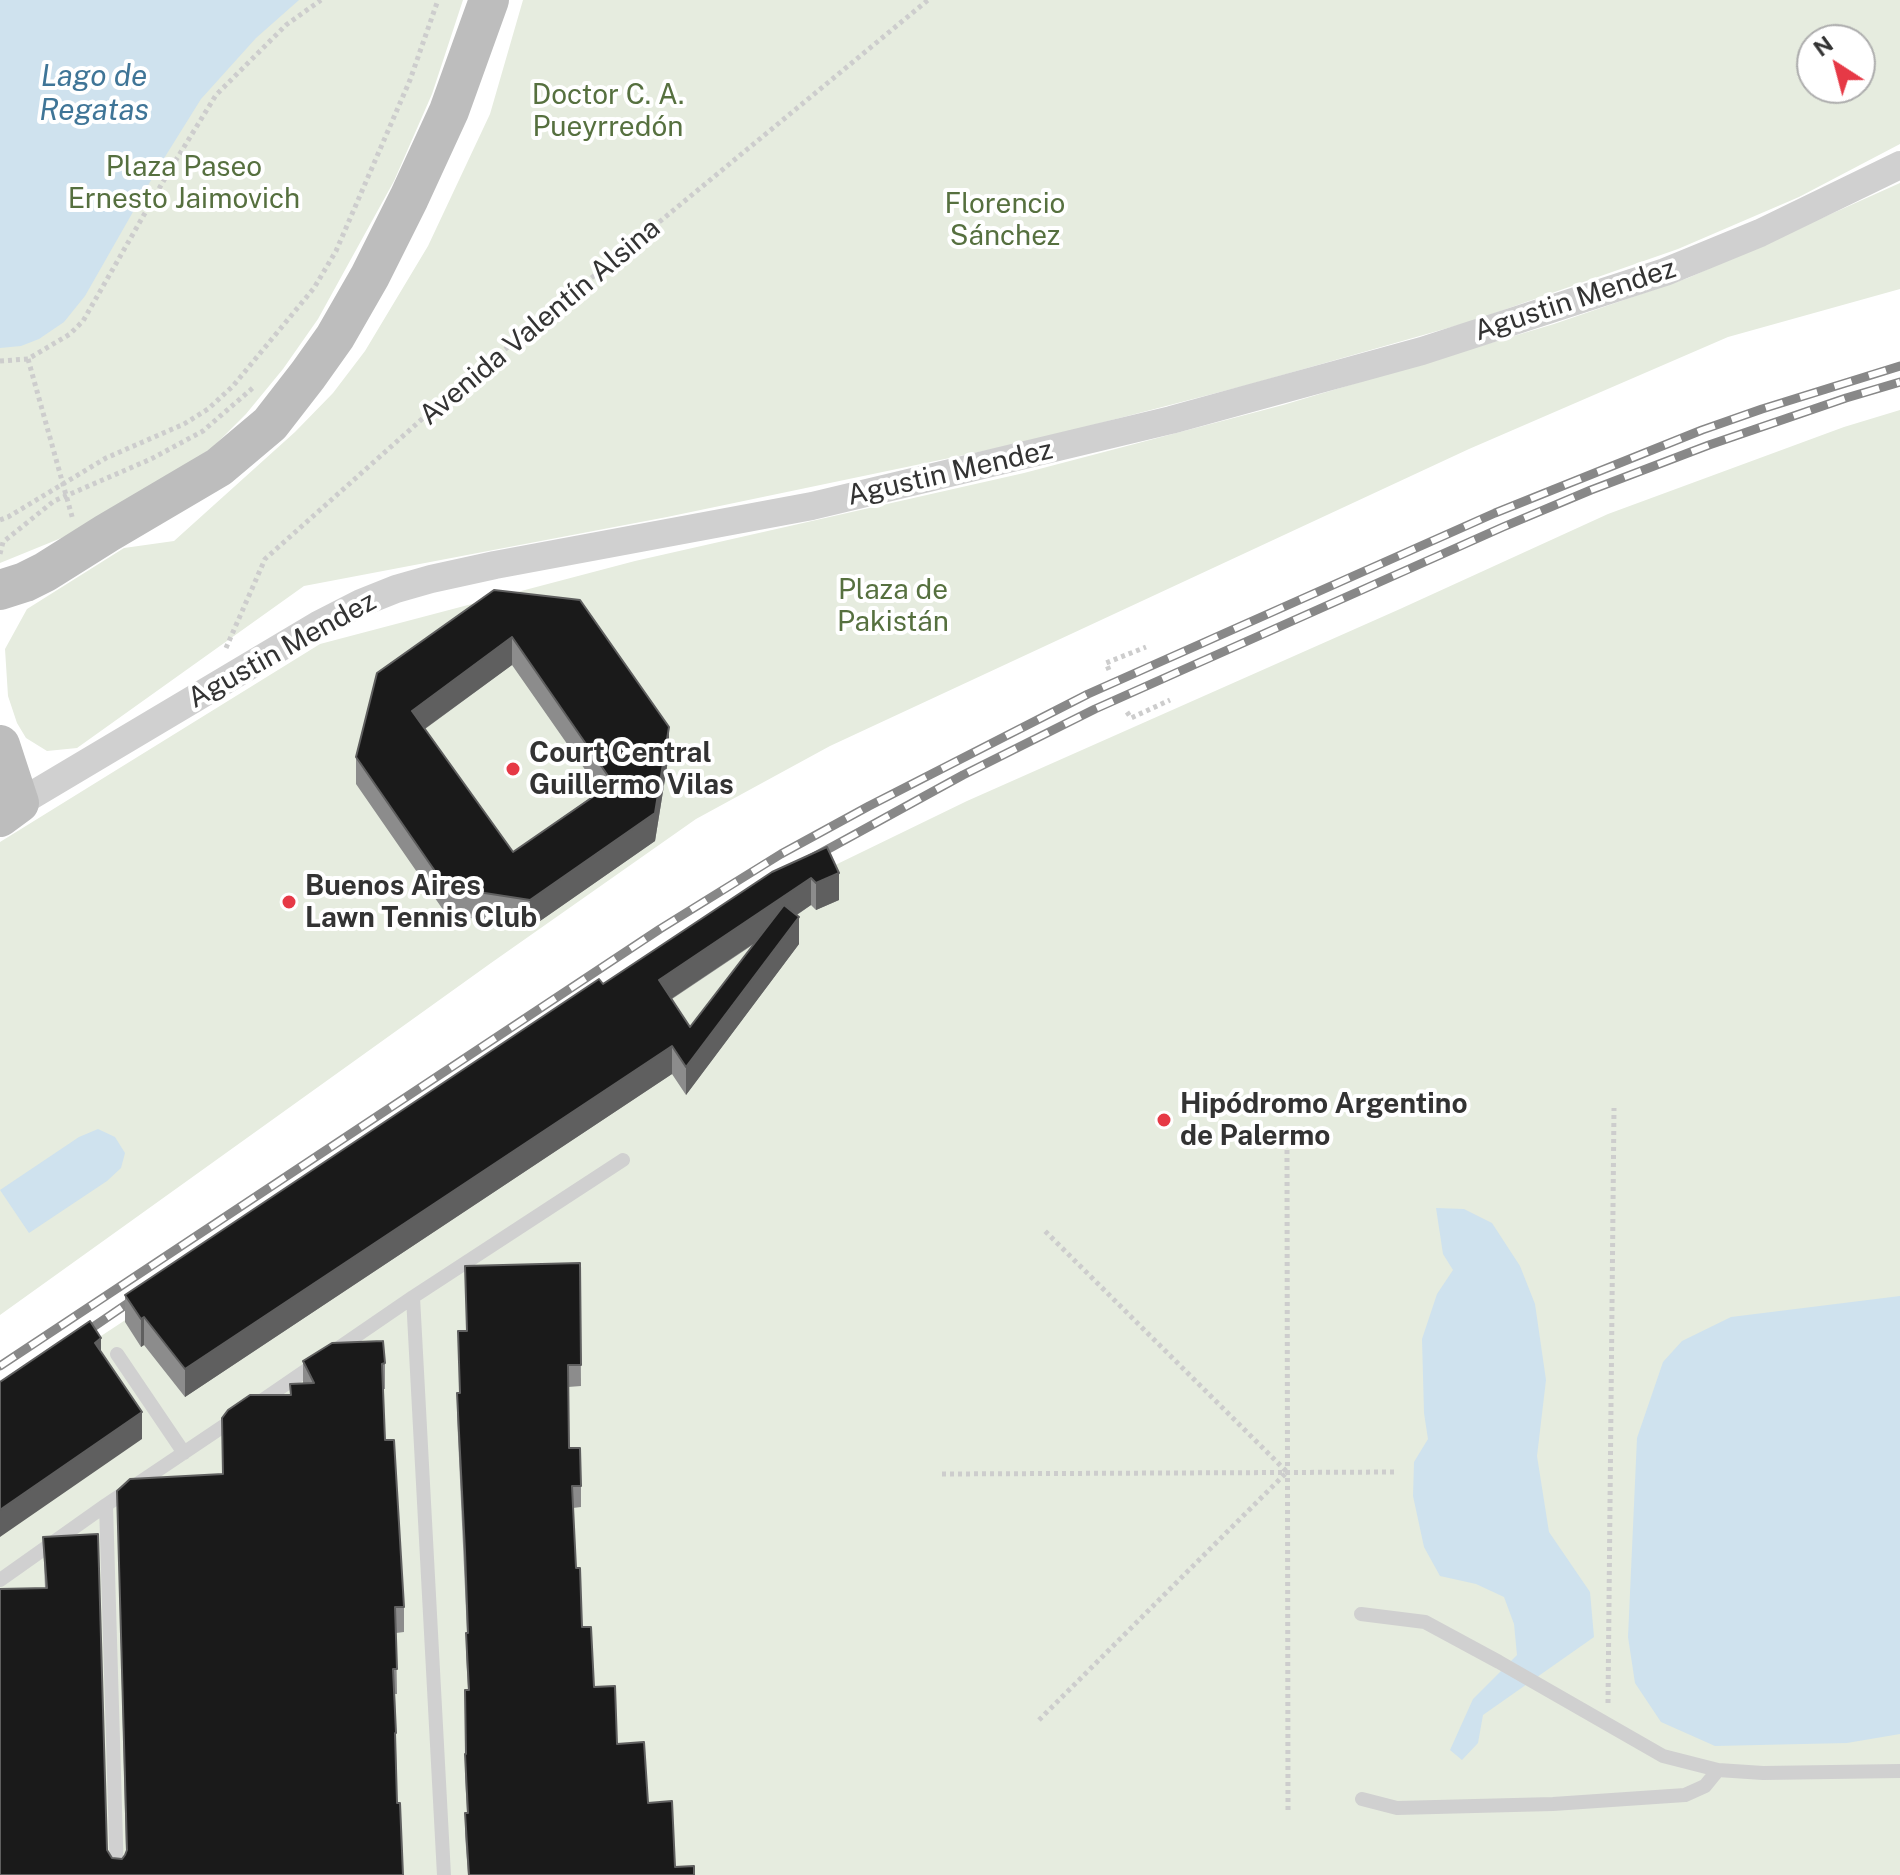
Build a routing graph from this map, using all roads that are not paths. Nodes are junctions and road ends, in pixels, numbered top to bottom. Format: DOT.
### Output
graph roads {
  1 [pos="489,0"];
  2 [pos="1900,165"];
  3 [pos="0,590"];
  4 [pos="0,745"];
  5 [pos="9,810"];
  6 [pos="623,1160"];
  7 [pos="413,1297"];
  8 [pos="117,1354"];
  9 [pos="184,1453"];
  10 [pos="106,1505"];
  11 [pos="0,1580"];
  12 [pos="1361,1614"];
  13 [pos="1900,1761"];
  14 [pos="1718,1770"];
  15 [pos="1900,1771"];
  16 [pos="1873,1772"];
  17 [pos="1362,1799"];
  18 [pos="117,1875"];
  19 [pos="444,1875"];
  1 -- 3 [label="main road"];
  2 -- 5 [label="street, Agustin Mendez"];
  4 -- 5 [label="main road"];
  6 -- 7 [label="lane"];
  7 -- 9 [label="lane"];
  7 -- 19 [label="lane"];
  8 -- 9 [label="lane"];
  9 -- 10 [label="lane"];
  10 -- 11 [label="lane"];
  10 -- 18 [label="lane"];
  12 -- 14 [label="lane"];
  13 -- 16 [label="lane"];
  14 -- 16 [label="lane"];
  14 -- 17 [label="lane"];
  15 -- 16 [label="lane"];
}
